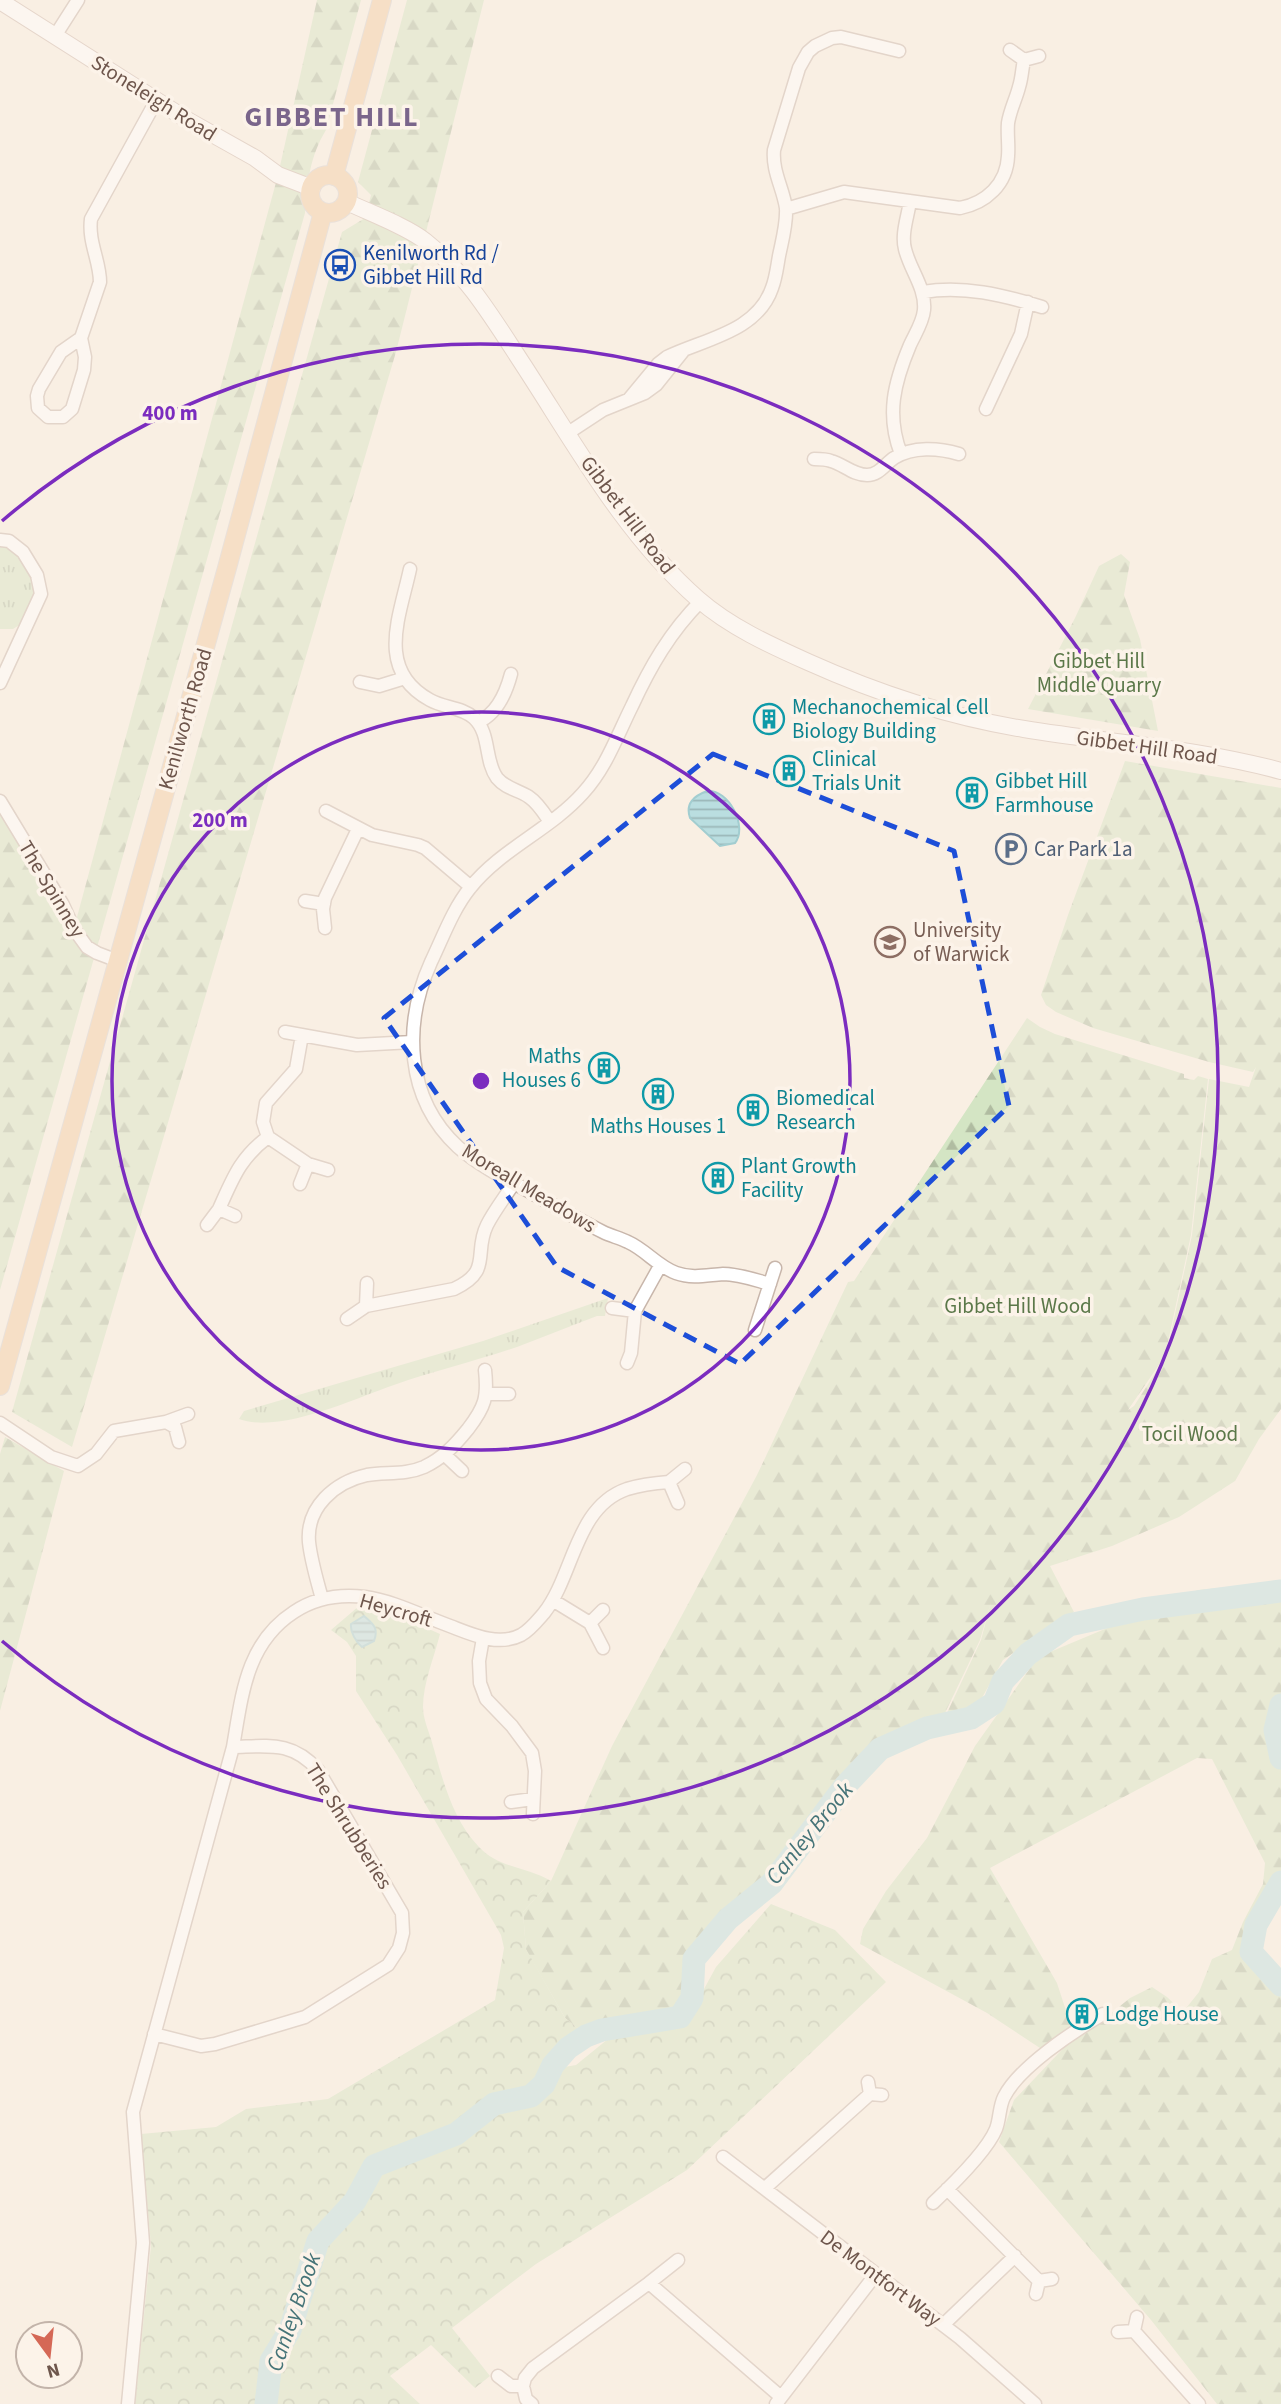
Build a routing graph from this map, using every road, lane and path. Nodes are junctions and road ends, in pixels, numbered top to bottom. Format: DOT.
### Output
graph roads {
  1 [pos="78,0"];
  2 [pos="382,0"];
  3 [pos="0,1"];
  4 [pos="55,36"];
  5 [pos="1010,50"];
  6 [pos="899,51"];
  7 [pos="1039,56"];
  8 [pos="1024,60"];
  9 [pos="156,101"];
  10 [pos="334,176"];
  11 [pos="312,188"];
  12 [pos="910,201"];
  13 [pos="347,202"];
  14 [pos="786,209"];
  15 [pos="323,212"];
  16 [pos="923,292"];
  17 [pos="1028,302"];
  18 [pos="1042,307"];
  19 [pos="81,338"];
  20 [pos="986,409"];
  21 [pos="568,433"];
  22 [pos="901,454"];
  23 [pos="959,454"];
  24 [pos="814,459"];
  25 [pos="0,540"];
  26 [pos="410,569"];
  27 [pos="403,599"];
  28 [pos="417,601"];
  29 [pos="701,601"];
  30 [pos="0,651"];
  31 [pos="8,666"];
  32 [pos="511,674"];
  33 [pos="405,678"];
  34 [pos="360,682"];
  35 [pos="0,683"];
  36 [pos="478,722"];
  37 [pos="1281,771"];
  38 [pos="0,801"];
  39 [pos="326,811"];
  40 [pos="550,822"];
  41 [pos="358,829"];
  42 [pos="471,887"];
  43 [pos="304,901"];
  44 [pos="324,904"];
  45 [pos="325,928"];
  46 [pos="118,961"];
  47 [pos="285,1032"];
  48 [pos="302,1035"];
  49 [pos="412,1042"];
  50 [pos="268,1137"];
  51 [pos="308,1164"];
  52 [pos="328,1170"];
  53 [pos="300,1184"];
  54 [pos="514,1184"];
  55 [pos="219,1209"];
  56 [pos="235,1216"];
  57 [pos="207,1225"];
  58 [pos="660,1266"];
  59 [pos="775,1268"];
  60 [pos="367,1283"];
  61 [pos="769,1284"];
  62 [pos="366,1306"];
  63 [pos="612,1308"];
  64 [pos="635,1311"];
  65 [pos="347,1319"];
  66 [pos="755,1330"];
  67 [pos="627,1363"];
  68 [pos="485,1370"];
  69 [pos="0,1386"];
  70 [pos="488,1394"];
  71 [pos="509,1394"];
  72 [pos="188,1414"];
  73 [pos="166,1422"];
  74 [pos="0,1423"];
  75 [pos="178,1441"];
  76 [pos="445,1455"];
  77 [pos="685,1469"];
  78 [pos="461,1471"];
  79 [pos="669,1482"];
  80 [pos="678,1503"];
  81 [pos="322,1599"];
  82 [pos="554,1601"];
  83 [pos="603,1610"];
  84 [pos="590,1623"];
  85 [pos="483,1637"];
  86 [pos="603,1648"];
  87 [pos="233,1747"];
  88 [pos="533,1799"];
  89 [pos="511,1802"];
  90 [pos="533,1814"];
  91 [pos="1103,2014"];
  92 [pos="154,2034"];
  93 [pos="873,2090"];
  94 [pos="723,2157"];
  95 [pos="765,2188"];
  96 [pos="947,2189"];
  97 [pos="933,2203"];
  98 [pos="1014,2256"];
  99 [pos="678,2260"];
  100 [pos="876,2274"];
  101 [pos="649,2283"];
  102 [pos="1042,2285"];
  103 [pos="1137,2317"];
  104 [pos="943,2325"];
  105 [pos="1134,2331"];
  106 [pos="1118,2332"];
  107 [pos="498,2376"];
  108 [pos="523,2386"];
  109 [pos="779,2400"];
  110 [pos="128,2404"];
  111 [pos="532,2404"];
  112 [pos="1035,2404"];
  113 [pos="1199,2404"];
  1 -- 4 [label="street"];
  2 -- 10 [label="main road"];
  3 -- 4 [label="street, Stoneleigh Road"];
  4 -- 9 [label="street, Stoneleigh Road"];
  5 -- 8 [label="street"];
  6 -- 14 [label="street"];
  7 -- 8 [label="street"];
  8 -- 12 [label="street"];
  9 -- 11 [label="street, Stoneleigh Road"];
  9 -- 19 [label="street"];
  10 -- 11 [label="main road"];
  10 -- 13 [label="main road"];
  11 -- 15 [label="main road"];
  12 -- 14 [label="street"];
  12 -- 16 [label="street"];
  13 -- 15 [label="main road"];
  13 -- 21 [label="street, Gibbet Hill Road"];
  14 -- 21 [label="street"];
  15 -- 46 [label="main road, Kenilworth Road"];
  16 -- 17 [label="street"];
  16 -- 22 [label="street"];
  17 -- 18 [label="street"];
  17 -- 20 [label="street"];
  19 -- 19 [label="street"];
  21 -- 29 [label="street, Gibbet Hill Road"];
  22 -- 23 [label="street"];
  22 -- 24 [label="street"];
  25 -- 31 [label="street"];
  26 -- 27 [label="street"];
  27 -- 28 [label="street"];
  27 -- 33 [label="street"];
  29 -- 37 [label="street, Gibbet Hill Road"];
  29 -- 40 [label="street, Moreall Meadows"];
  30 -- 31 [label="street"];
  31 -- 35 [label="street"];
  32 -- 36 [label="street"];
  33 -- 34 [label="street"];
  33 -- 36 [label="street"];
  36 -- 40 [label="street"];
  38 -- 46 [label="street, The Spinney"];
  39 -- 41 [label="street"];
  40 -- 42 [label="street, Moreall Meadows"];
  41 -- 42 [label="street"];
  41 -- 44 [label="street"];
  42 -- 49 [label="street, Moreall Meadows"];
  43 -- 44 [label="street"];
  44 -- 45 [label="street"];
  46 -- 69 [label="main road, Kenilworth Road"];
  47 -- 48 [label="street"];
  48 -- 49 [label="street"];
  48 -- 50 [label="street"];
  49 -- 54 [label="street, Moreall Meadows"];
  50 -- 51 [label="street"];
  50 -- 55 [label="street"];
  51 -- 52 [label="street"];
  51 -- 53 [label="street"];
  54 -- 58 [label="street, Moreall Meadows"];
  54 -- 62 [label="street"];
  55 -- 56 [label="street"];
  55 -- 57 [label="street"];
  58 -- 61 [label="street, Moreall Meadows"];
  58 -- 64 [label="street"];
  59 -- 61 [label="street"];
  60 -- 62 [label="street"];
  61 -- 66 [label="street"];
  62 -- 65 [label="street"];
  63 -- 64 [label="street"];
  64 -- 67 [label="street"];
  68 -- 70 [label="street"];
  70 -- 71 [label="street"];
  70 -- 76 [label="street"];
  72 -- 73 [label="street"];
  73 -- 74 [label="street"];
  73 -- 75 [label="street"];
  76 -- 78 [label="street"];
  76 -- 81 [label="street"];
  77 -- 79 [label="street, Heycroft"];
  79 -- 80 [label="street"];
  79 -- 82 [label="street, Heycroft"];
  81 -- 85 [label="street, Heycroft"];
  81 -- 87 [label="street, Heycroft"];
  82 -- 84 [label="street"];
  82 -- 85 [label="street, Heycroft"];
  83 -- 84 [label="street"];
  84 -- 86 [label="street"];
  85 -- 88 [label="street"];
  87 -- 92 [label="street"];
  87 -- 92 [label="street, The Shrubberies"];
  88 -- 89 [label="street"];
  88 -- 90 [label="street"];
  91 -- 96 [label="street"];
  92 -- 110 [label="street"];
  93 -- 95 [label="street"];
  94 -- 95 [label="street, De Montfort Way"];
  95 -- 100 [label="street, De Montfort Way"];
  96 -- 97 [label="street"];
  96 -- 98 [label="street"];
  98 -- 102 [label="street"];
  98 -- 104 [label="street"];
  99 -- 101 [label="street"];
  100 -- 104 [label="street, De Montfort Way"];
  100 -- 109 [label="street"];
  101 -- 108 [label="street"];
  101 -- 109 [label="street"];
  103 -- 105 [label="street"];
  104 -- 112 [label="street, De Montfort Way"];
  105 -- 106 [label="street"];
  105 -- 113 [label="street"];
  107 -- 108 [label="street"];
  108 -- 111 [label="street"];
}
